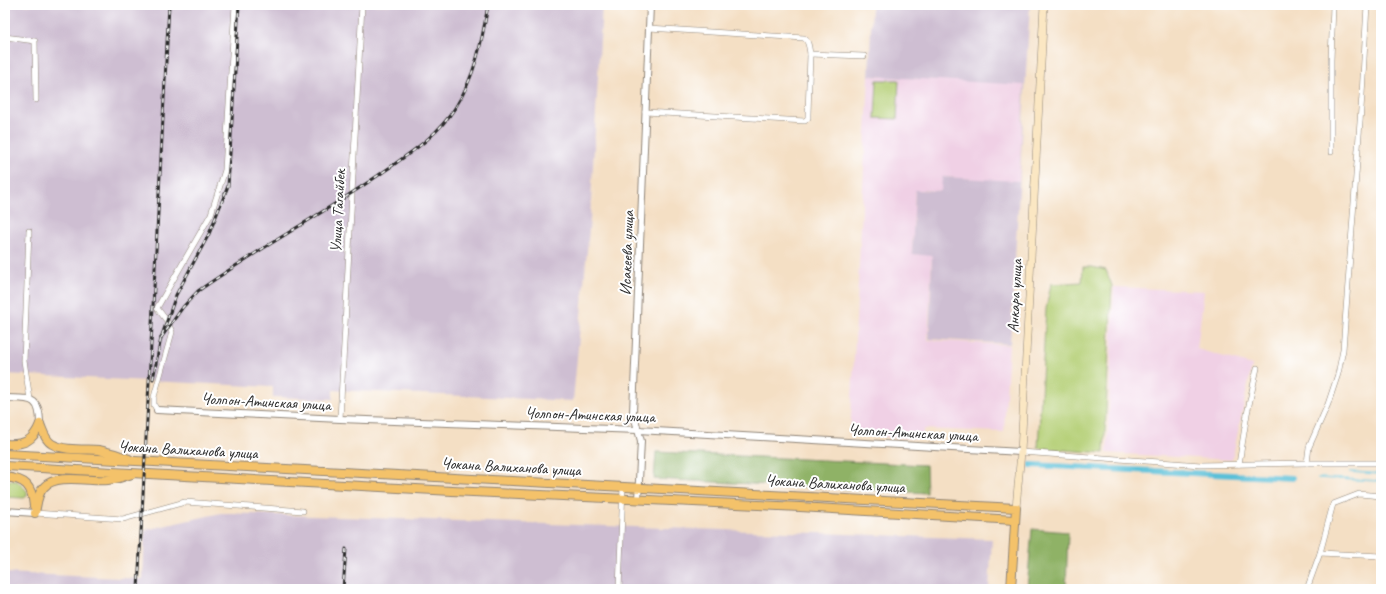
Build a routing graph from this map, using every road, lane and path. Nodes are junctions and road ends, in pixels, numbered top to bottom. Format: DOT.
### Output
graph roads {
  1 [pos="235,5"];
  2 [pos="362,5"];
  3 [pos="650,5"];
  4 [pos="1044,5"];
  5 [pos="1333,5"];
  6 [pos="1367,5"];
  7 [pos="649,28"];
  8 [pos="5,37"];
  9 [pos="810,54"];
  10 [pos="864,56"];
  11 [pos="36,100"];
  12 [pos="645,112"];
  13 [pos="1331,152"];
  14 [pos="29,232"];
  15 [pos="1257,368"];
  16 [pos="5,398"];
  17 [pos="30,399"];
  18 [pos="157,410"];
  19 [pos="340,419"];
  20 [pos="40,424"];
  21 [pos="638,430"];
  22 [pos="5,444"];
  23 [pos="1021,452"];
  24 [pos="5,454"];
  25 [pos="137,462"];
  26 [pos="1307,463"];
  27 [pos="1381,463"];
  28 [pos="1239,464"];
  29 [pos="5,466"];
  30 [pos="136,472"];
  31 [pos="5,477"];
  32 [pos="452,478"];
  33 [pos="623,487"];
  34 [pos="639,488"];
  35 [pos="452,491"];
  36 [pos="800,496"];
  37 [pos="1381,496"];
  38 [pos="623,500"];
  39 [pos="638,500"];
  40 [pos="800,507"];
  41 [pos="1016,508"];
  42 [pos="5,511"];
  43 [pos="304,511"];
  44 [pos="35,513"];
  45 [pos="1015,520"];
  46 [pos="1320,553"];
  47 [pos="1381,556"];
  48 [pos="618,589"];
  49 [pos="1011,589"];
  50 [pos="1307,589"];
  1 -- 18 [label="street"];
  2 -- 19 [label="street, Улица Тагайбек"];
  3 -- 7 [label="street, Исакеева улица"];
  4 -- 23 [label="main road, Анкара улица"];
  5 -- 13 [label="street"];
  6 -- 26 [label="street"];
  7 -- 9 [label="street"];
  7 -- 12 [label="street, Исакеева улица"];
  8 -- 11 [label="street"];
  9 -- 10 [label="street"];
  9 -- 12 [label="street"];
  12 -- 21 [label="street, Исакеева улица"];
  14 -- 17 [label="street"];
  15 -- 28 [label="street"];
  16 -- 17 [label="street"];
  17 -- 20 [label="street"];
  18 -- 19 [label="street, Чолпон-Атинская улица"];
  19 -- 21 [label="street, Чолпон-Атинская улица"];
  20 -- 22 [label="main road"];
  20 -- 25 [label="main road"];
  21 -- 23 [label="street, Чолпон-Атинская улица"];
  21 -- 34 [label="street, Исакеева улица"];
  23 -- 28 [label="street"];
  23 -- 41 [label="main road, Анкара улица"];
  24 -- 25 [label="main road, Чокана Валиханова улица"];
  25 -- 32 [label="main road, Чокана Валиханова улица"];
  26 -- 27 [label="street"];
  26 -- 28 [label="street"];
  29 -- 30 [label="main road, Чокана Валиханова улица"];
  30 -- 35 [label="main road, Чокана Валиханова улица"];
  30 -- 44 [label="main road"];
  31 -- 44 [label="main road"];
  32 -- 33 [label="main road, Чокана Валиханова улица"];
  32 -- 35 [label="main road"];
  33 -- 34 [label="main road, Чокана Валиханова улица"];
  33 -- 38 [label="street"];
  34 -- 36 [label="main road, Чокана Валиханова улица"];
  34 -- 39 [label="street, Исакеева улица"];
  35 -- 38 [label="main road, Чокана Валиханова улица"];
  36 -- 40 [label="main road"];
  36 -- 41 [label="main road, Чокана Валиханова улица"];
  37 -- 46 [label="street"];
  38 -- 39 [label="main road, Чокана Валиханова улица"];
  38 -- 48 [label="street"];
  39 -- 40 [label="main road, Чокана Валиханова улица"];
  40 -- 45 [label="main road, Чокана Валиханова улица"];
  41 -- 45 [label="main road, Анкара улица"];
  42 -- 44 [label="street"];
  43 -- 44 [label="street"];
  45 -- 49 [label="main road, Анкара улица"];
  46 -- 47 [label="street"];
  46 -- 50 [label="street"];
}
